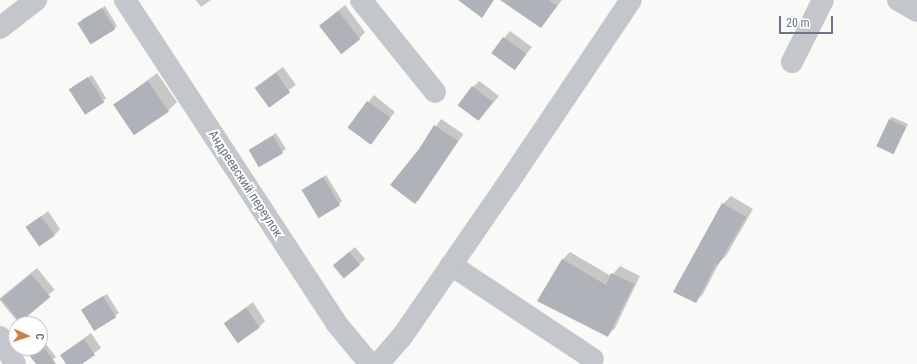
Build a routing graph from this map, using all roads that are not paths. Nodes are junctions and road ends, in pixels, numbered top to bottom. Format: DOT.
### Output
graph roads {
  1 [pos="36,0"];
  2 [pos="126,0"];
  3 [pos="362,0"];
  4 [pos="631,0"];
  5 [pos="823,0"];
  6 [pos="898,0"];
  7 [pos="917,11"];
  8 [pos="0,28"];
  9 [pos="792,62"];
  10 [pos="435,92"];
  11 [pos="451,265"];
  12 [pos="0,337"];
  13 [pos="593,359"];
  14 [pos="15,364"];
  15 [pos="370,364"];
  16 [pos="378,364"];
  1 -- 8 [label="street"];
  2 -- 15 [label="street, Андреевский переулок"];
  3 -- 10 [label="street"];
  4 -- 11 [label="street"];
  5 -- 9 [label="street"];
  6 -- 7 [label="street"];
  11 -- 13 [label="street"];
  11 -- 16 [label="street"];
  12 -- 14 [label="street"];
}
